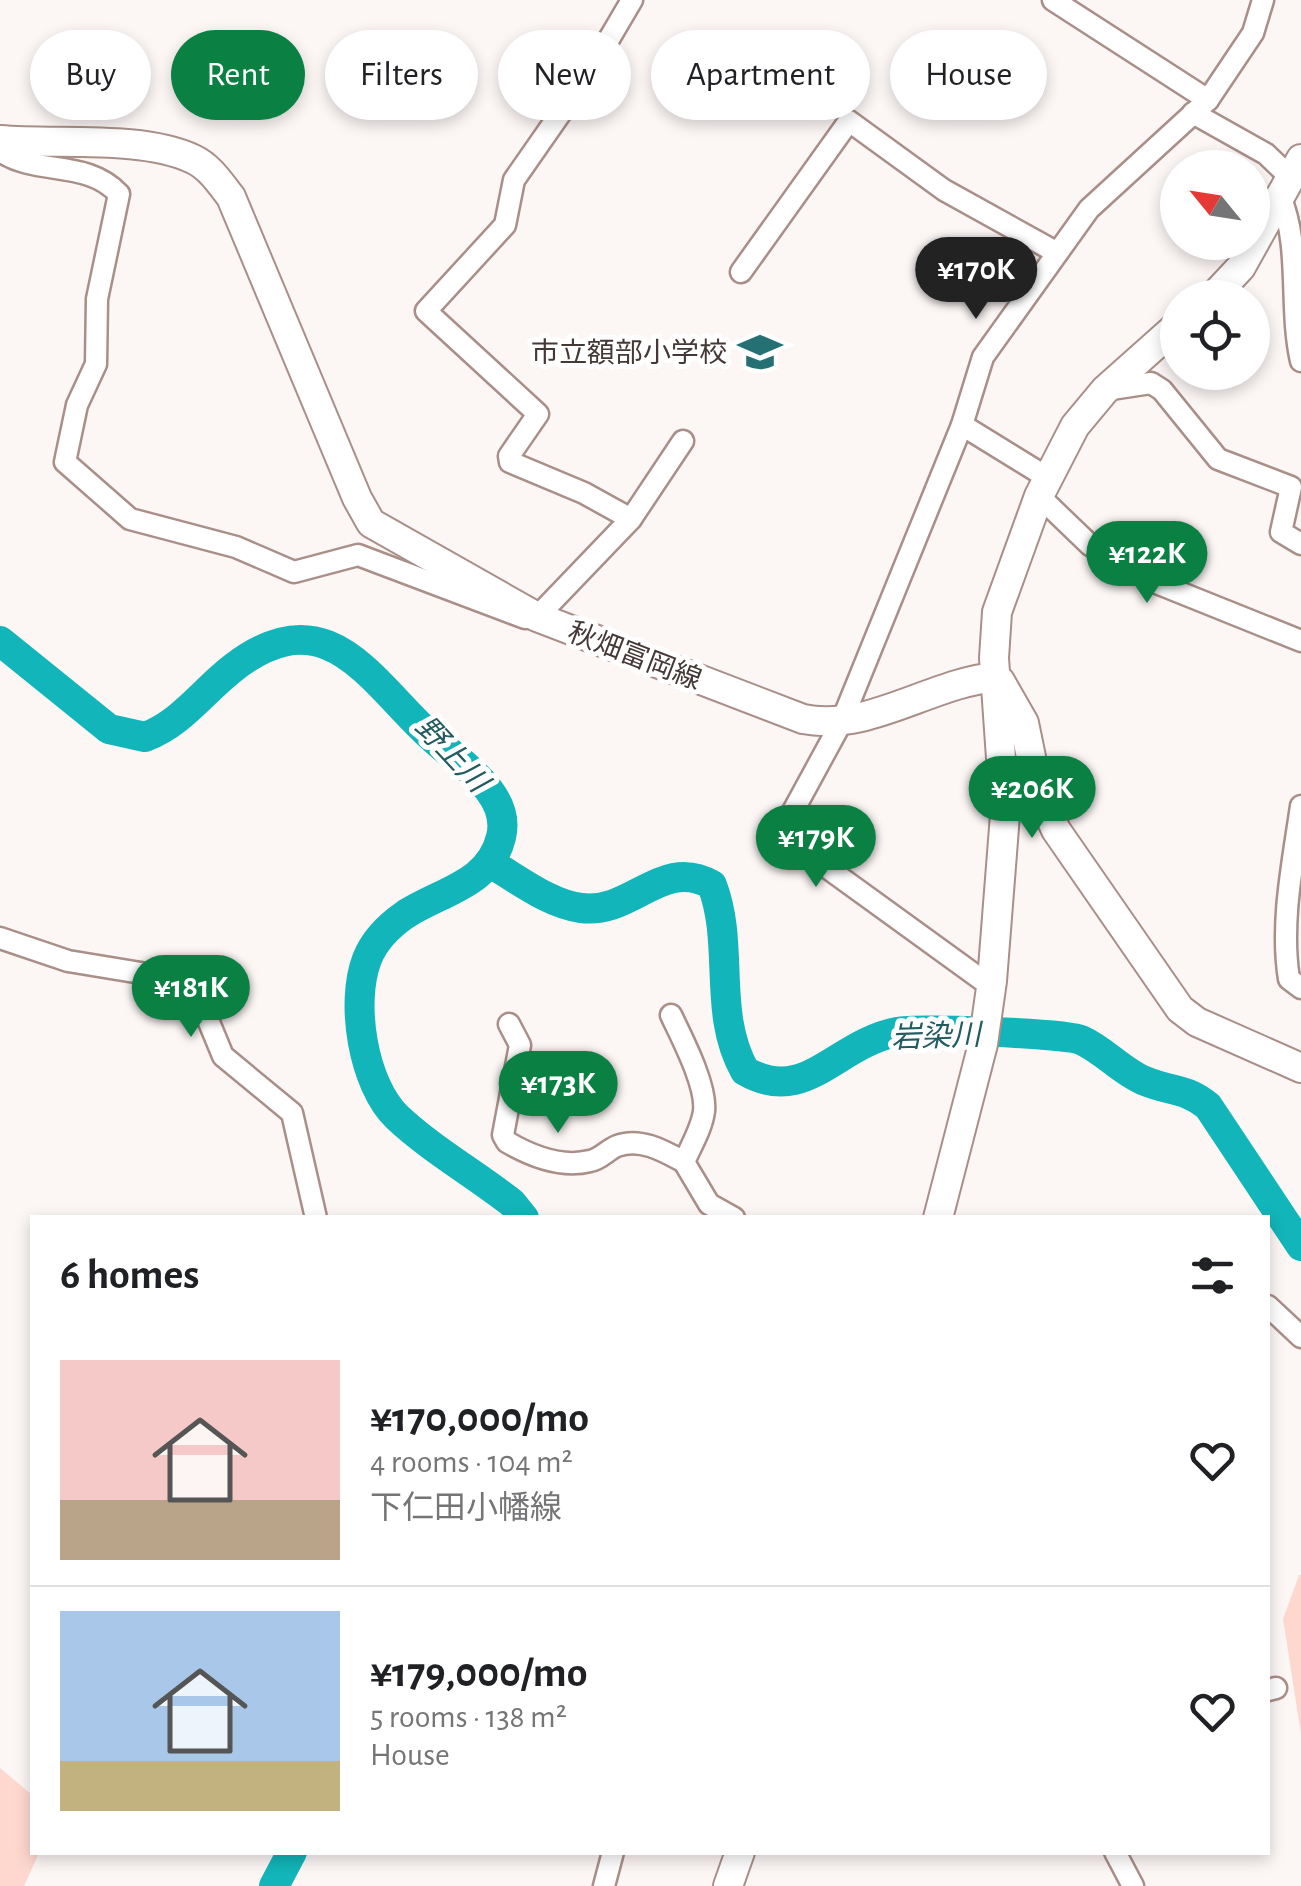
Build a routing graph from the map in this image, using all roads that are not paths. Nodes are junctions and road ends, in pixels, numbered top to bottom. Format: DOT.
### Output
graph roads {
  1 [pos="632,0"];
  2 [pos="1053,0"];
  3 [pos="1262,0"];
  4 [pos="1201,107"];
  5 [pos="0,140"];
  6 [pos="0,151"];
  7 [pos="1291,179"];
  8 [pos="1054,251"];
  9 [pos="741,272"];
  10 [pos="1229,280"];
  11 [pos="1297,327"];
  12 [pos="1160,342"];
  13 [pos="1301,361"];
  14 [pos="1105,390"];
  15 [pos="962,424"];
  16 [pos="683,442"];
  17 [pos="1296,484"];
  18 [pos="1044,487"];
  19 [pos="631,520"];
  20 [pos="1301,544"];
  21 [pos="537,617"];
  22 [pos="1301,641"];
  23 [pos="996,676"];
  24 [pos="841,723"];
  25 [pos="1301,806"];
  26 [pos="0,938"];
  27 [pos="1301,988"];
  28 [pos="991,993"];
  29 [pos="671,1015"];
  30 [pos="509,1024"];
  31 [pos="1301,1068"];
  32 [pos="684,1162"];
  33 [pos="315,1215"];
  34 [pos="729,1215"];
  35 [pos="939,1215"];
  36 [pos="1270,1308"];
  37 [pos="1301,1336"];
  38 [pos="612,1855"];
  39 [pos="1117,1855"];
  40 [pos="604,1886"];
  41 [pos="1134,1886"];
  1 -- 19 [label="street"];
  2 -- 4 [label="street"];
  3 -- 4 [label="street"];
  4 -- 7 [label="street"];
  4 -- 8 [label="street"];
  5 -- 21 [label="main road, 秋畑富岡線"];
  6 -- 21 [label="street"];
  7 -- 10 [label="main road"];
  7 -- 11 [label="street"];
  8 -- 9 [label="street"];
  8 -- 15 [label="street"];
  11 -- 13 [label="street"];
  12 -- 14 [label="main road"];
  14 -- 17 [label="street"];
  14 -- 18 [label="main road"];
  15 -- 18 [label="street"];
  15 -- 24 [label="street"];
  16 -- 19 [label="street"];
  17 -- 20 [label="street"];
  18 -- 22 [label="street"];
  18 -- 23 [label="main road"];
  19 -- 21 [label="street"];
  21 -- 24 [label="main road, 秋畑富岡線"];
  23 -- 24 [label="main road, 秋畑富岡線"];
  23 -- 28 [label="main road"];
  23 -- 31 [label="main road"];
  24 -- 28 [label="street"];
  25 -- 27 [label="street"];
  26 -- 33 [label="street"];
  28 -- 35 [label="main road"];
  29 -- 32 [label="street"];
  30 -- 32 [label="street"];
  32 -- 34 [label="street"];
  36 -- 37 [label="street"];
  38 -- 40 [label="street"];
  39 -- 41 [label="street"];
}
